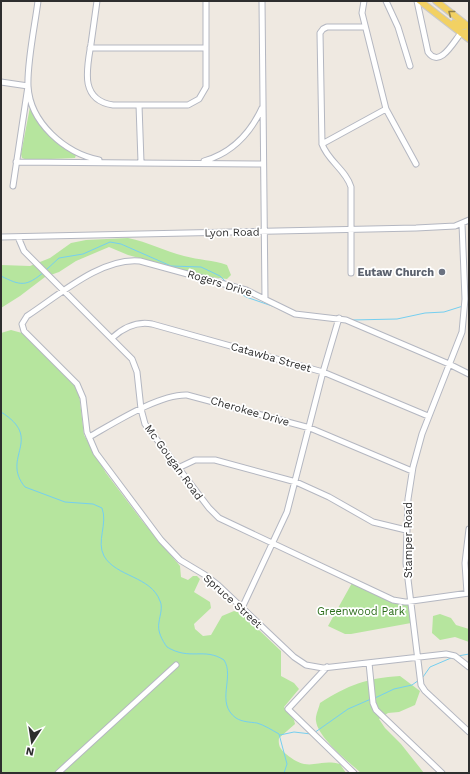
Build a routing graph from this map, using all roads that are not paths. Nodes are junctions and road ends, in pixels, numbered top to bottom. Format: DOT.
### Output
graph roads {
  1 [pos="38,1"];
  2 [pos="97,1"];
  3 [pos="206,1"];
  4 [pos="262,1"];
  5 [pos="364,1"];
  6 [pos="386,1"];
  7 [pos="436,1"];
  8 [pos="420,2"];
  9 [pos="468,25"];
  10 [pos="365,27"];
  11 [pos="469,32"];
  12 [pos="461,33"];
  13 [pos="469,39"];
  14 [pos="90,48"];
  15 [pos="206,48"];
  16 [pos="410,66"];
  17 [pos="1,82"];
  18 [pos="28,86"];
  19 [pos="139,105"];
  20 [pos="264,105"];
  21 [pos="386,109"];
  22 [pos="322,144"];
  23 [pos="16,162"];
  24 [pos="108,162"];
  25 [pos="141,162"];
  26 [pos="199,163"];
  27 [pos="263,164"];
  28 [pos="416,164"];
  29 [pos="13,186"];
  30 [pos="469,220"];
  31 [pos="462,224"];
  32 [pos="351,230"];
  33 [pos="264,232"];
  34 [pos="1,237"];
  35 [pos="18,237"];
  36 [pos="351,273"];
  37 [pos="65,291"];
  38 [pos="265,299"];
  39 [pos="339,318"];
  40 [pos="22,322"];
  41 [pos="112,338"];
  42 [pos="449,364"];
  43 [pos="323,372"];
  44 [pos="469,374"];
  45 [pos="141,410"];
  46 [pos="428,416"];
  47 [pos="310,428"];
  48 [pos="89,437"];
  49 [pos="178,468"];
  50 [pos="412,471"];
  51 [pos="296,482"];
  52 [pos="469,529"];
  53 [pos="406,530"];
  54 [pos="273,544"];
  55 [pos="468,593"];
  56 [pos="410,601"];
  57 [pos="242,608"];
  58 [pos="418,657"];
  59 [pos="369,663"];
  60 [pos="176,665"];
  61 [pos="327,667"];
  62 [pos="469,667"];
  63 [pos="469,732"];
  64 [pos="58,773"];
  65 [pos="354,773"];
  66 [pos="442,773"];
  1 -- 18 [label="street"];
  2 -- 14 [label="street"];
  3 -- 15 [label="street"];
  4 -- 20 [label="street"];
  5 -- 10 [label="street"];
  6 -- 16 [label="street"];
  9 -- 7 [label="main road, one-way"];
  8 -- 9 [label="main road"];
  8 -- 12 [label="main road"];
  8 -- 12 [label="street"];
  10 -- 21 [label="street"];
  10 -- 22 [label="street"];
  11 -- 12 [label="main road"];
  12 -- 13 [label="main road"];
  14 -- 15 [label="street"];
  14 -- 19 [label="street"];
  15 -- 19 [label="street"];
  17 -- 18 [label="street"];
  18 -- 23 [label="street"];
  18 -- 24 [label="street"];
  19 -- 25 [label="street"];
  20 -- 26 [label="street"];
  20 -- 27 [label="street"];
  21 -- 22 [label="street"];
  21 -- 28 [label="street"];
  22 -- 32 [label="street"];
  23 -- 24 [label="street"];
  23 -- 29 [label="street"];
  24 -- 25 [label="street"];
  25 -- 26 [label="street"];
  26 -- 27 [label="street"];
  27 -- 33 [label="street"];
  30 -- 31 [label="street"];
  31 -- 32 [label="street, Lyon Road"];
  31 -- 42 [label="street, Stamper Road"];
  32 -- 33 [label="street, Lyon Road"];
  32 -- 36 [label="street"];
  33 -- 35 [label="street, Lyon Road"];
  33 -- 38 [label="street"];
  34 -- 35 [label="street, Lyon Road"];
  35 -- 37 [label="street, Mc Gougan Road"];
  37 -- 38 [label="street, Rogers Drive"];
  37 -- 40 [label="street, Rogers Drive"];
  37 -- 41 [label="street, Mc Gougan Road"];
  38 -- 39 [label="street, Rogers Drive"];
  39 -- 42 [label="street, Rogers Drive"];
  39 -- 43 [label="street"];
  40 -- 48 [label="street, Spruce Street"];
  41 -- 43 [label="street, Catawba Street"];
  41 -- 45 [label="street, Mc Gougan Road"];
  42 -- 44 [label="street, Rogers Drive"];
  42 -- 46 [label="street, Stamper Road"];
  43 -- 46 [label="street, Catawba Street"];
  43 -- 47 [label="street"];
  45 -- 47 [label="street, Cherokee Drive"];
  45 -- 48 [label="street, Cherokee Drive"];
  45 -- 49 [label="street, Mc Gougan Road"];
  46 -- 50 [label="street, Stamper Road"];
  47 -- 50 [label="street, Cherokee Drive"];
  47 -- 51 [label="street"];
  48 -- 57 [label="street, Spruce Street"];
  49 -- 51 [label="street"];
  49 -- 54 [label="street, Mc Gougan Road"];
  50 -- 53 [label="street, Stamper Road"];
  51 -- 53 [label="street"];
  51 -- 54 [label="street"];
  52 -- 55 [label="street"];
  53 -- 56 [label="street, Stamper Road"];
  54 -- 56 [label="street, Mc Gougan Road"];
  54 -- 57 [label="street"];
  55 -- 56 [label="street, Mc Gougan Road"];
  56 -- 58 [label="street, Stamper Road"];
  57 -- 61 [label="street, Spruce Street"];
  58 -- 59 [label="street, Spruce Street"];
  58 -- 62 [label="street, Spruce Street"];
  58 -- 63 [label="street, Stamper Road"];
  59 -- 61 [label="street, Spruce Street"];
  59 -- 66 [label="street"];
  60 -- 64 [label="street"];
  61 -- 65 [label="street"];
}
